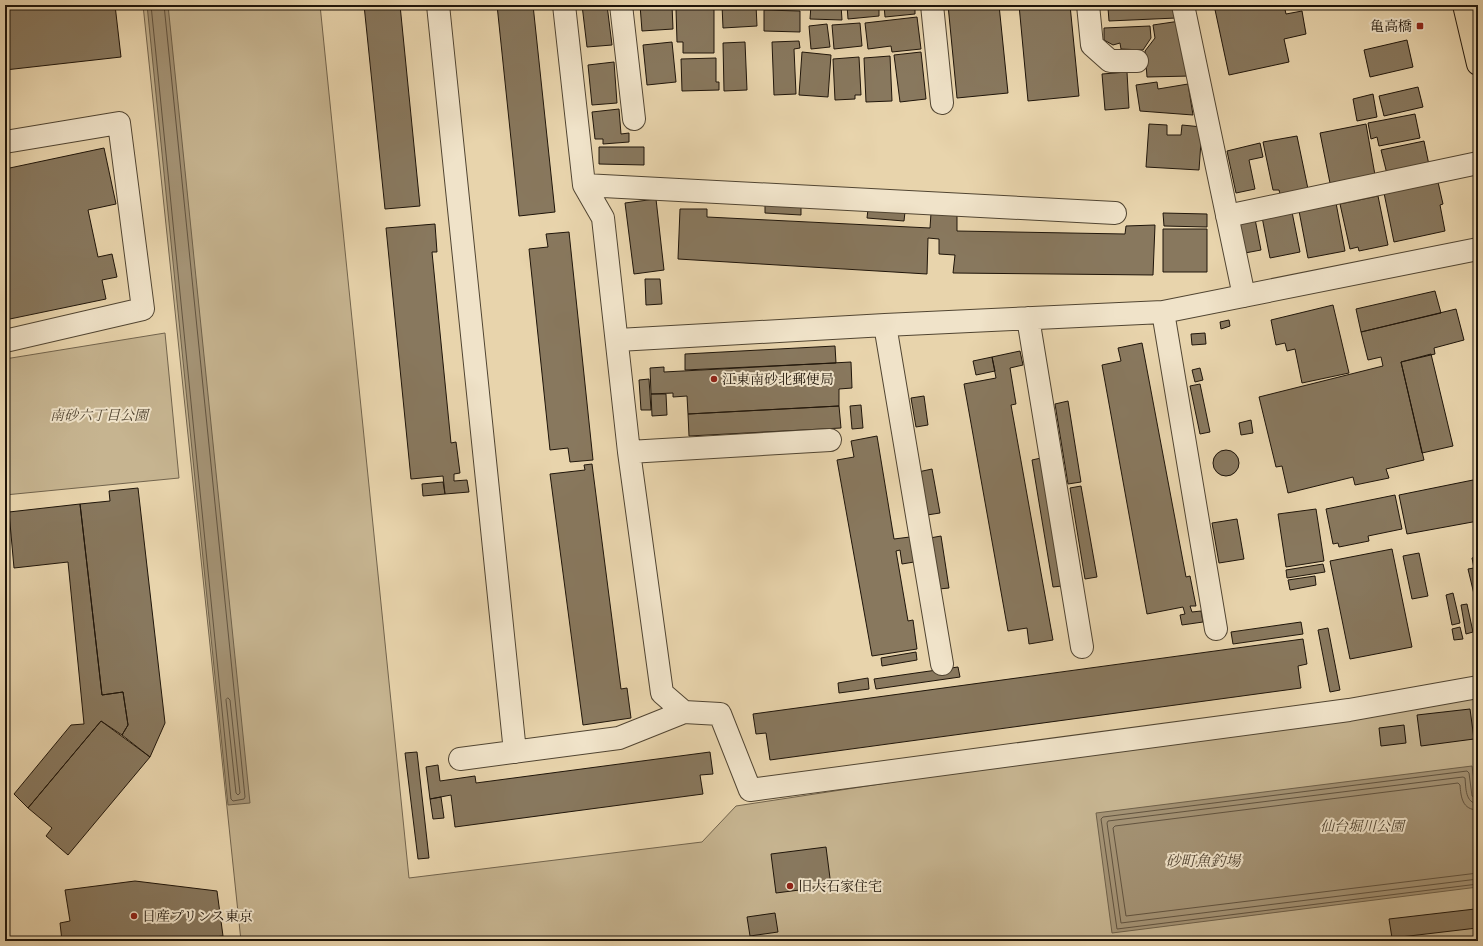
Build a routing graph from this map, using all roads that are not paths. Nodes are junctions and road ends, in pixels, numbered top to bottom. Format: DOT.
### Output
graph roads {
  1 [pos="438,5"];
  2 [pos="564,5"];
  3 [pos="621,5"];
  4 [pos="932,5"];
  5 [pos="1088,5"];
  6 [pos="1183,5"];
  7 [pos="1464,5"];
  8 [pos="1137,61"];
  9 [pos="1478,64"];
  10 [pos="942,103"];
  11 [pos="634,119"];
  12 [pos="5,142"];
  13 [pos="1478,163"];
  14 [pos="584,185"];
  15 [pos="1115,213"];
  16 [pos="1227,216"];
  17 [pos="1478,249"];
  18 [pos="1244,296"];
  19 [pos="1163,312"];
  20 [pos="1028,318"];
  21 [pos="885,325"];
  22 [pos="618,340"];
  23 [pos="5,341"];
  24 [pos="830,440"];
  25 [pos="629,452"];
  26 [pos="1216,628"];
  27 [pos="1082,647"];
  28 [pos="942,664"];
  29 [pos="1478,687"];
  30 [pos="684,712"];
  31 [pos="515,752"];
  32 [pos="460,759"];
  1 -- 31 [label="street"];
  2 -- 14 [label="street"];
  3 -- 11 [label="street"];
  4 -- 10 [label="street"];
  5 -- 8 [label="street"];
  6 -- 16 [label="street"];
  7 -- 9 [label="main road"];
  12 -- 23 [label="street"];
  13 -- 16 [label="street"];
  14 -- 15 [label="street"];
  14 -- 22 [label="street"];
  16 -- 18 [label="street"];
  17 -- 18 [label="street"];
  18 -- 19 [label="street"];
  19 -- 20 [label="street"];
  19 -- 26 [label="street"];
  20 -- 21 [label="street"];
  20 -- 27 [label="street"];
  21 -- 22 [label="street"];
  21 -- 28 [label="street"];
  22 -- 25 [label="street"];
  24 -- 25 [label="street"];
  25 -- 30 [label="street"];
  29 -- 30 [label="street"];
  30 -- 31 [label="street"];
  31 -- 32 [label="street"];
}
